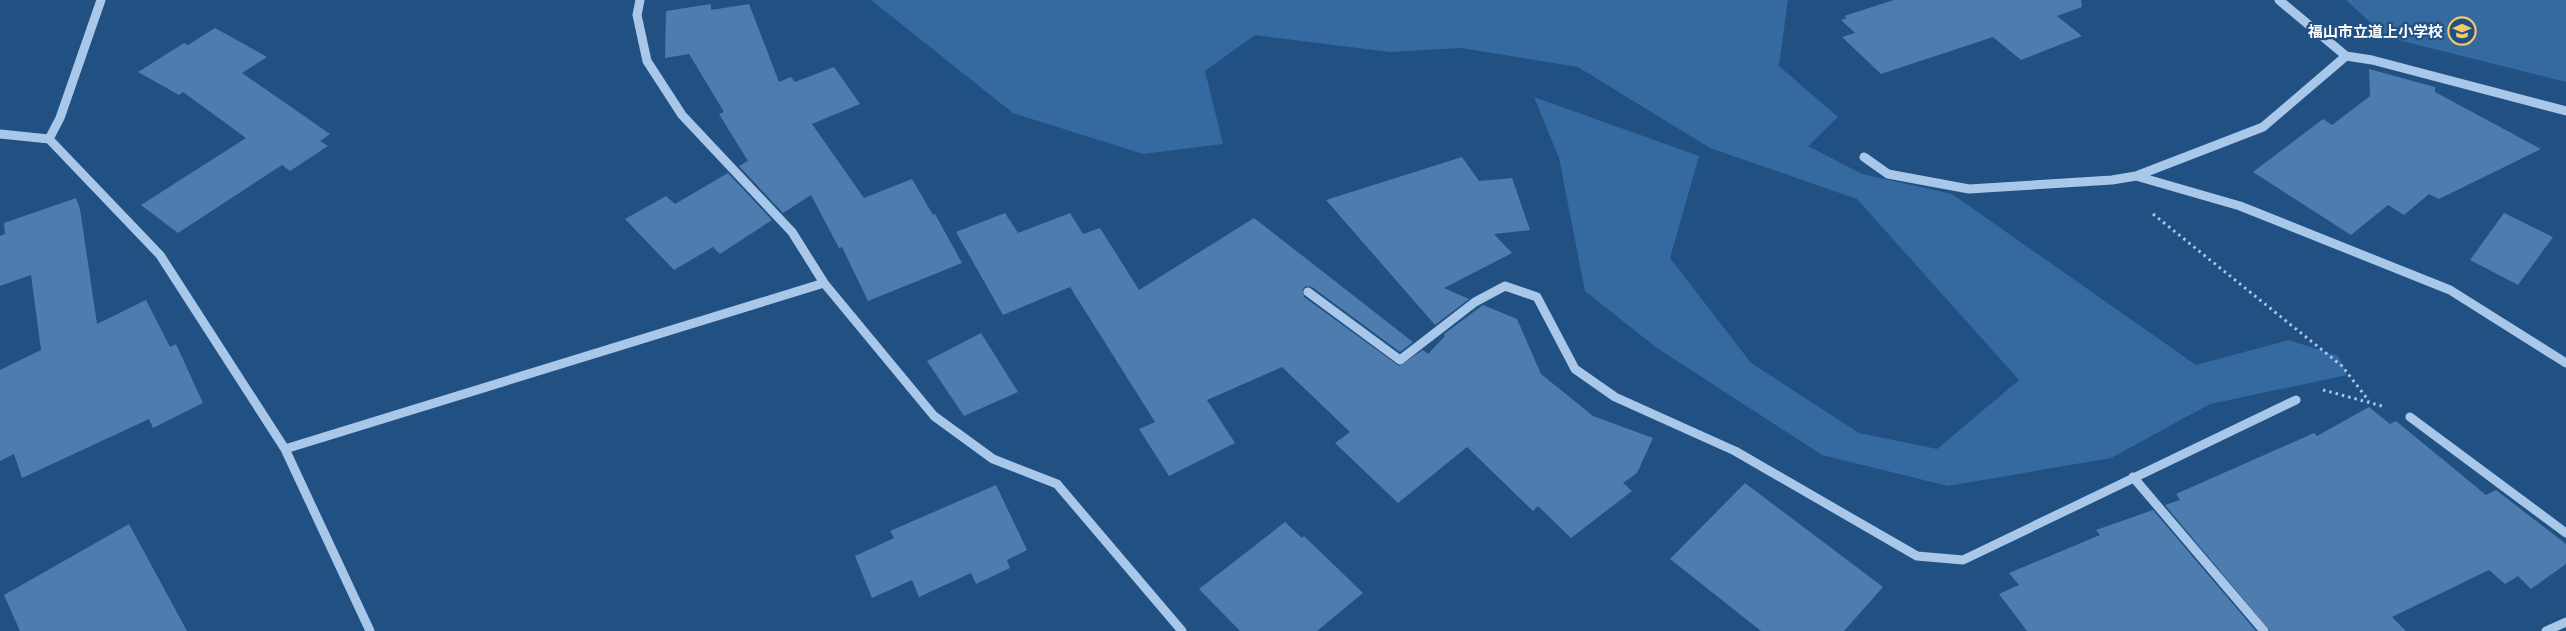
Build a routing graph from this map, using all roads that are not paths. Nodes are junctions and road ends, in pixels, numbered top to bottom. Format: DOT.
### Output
graph roads {
  1 [pos="101,0"];
  2 [pos="640,0"];
  3 [pos="2279,0"];
  4 [pos="2346,56"];
  5 [pos="2566,111"];
  6 [pos="0,134"];
  7 [pos="48,139"];
  8 [pos="1864,157"];
  9 [pos="2136,176"];
  10 [pos="824,284"];
  11 [pos="1308,292"];
  12 [pos="2566,362"];
  13 [pos="2296,400"];
  14 [pos="2410,417"];
  15 [pos="285,450"];
  16 [pos="2133,477"];
  17 [pos="2566,533"];
  18 [pos="2566,622"];
  19 [pos="370,631"];
  20 [pos="1182,631"];
  21 [pos="2264,631"];
  22 [pos="2546,631"];
  1 -- 7 [label="street"];
  2 -- 10 [label="street"];
  3 -- 4 [label="street"];
  4 -- 5 [label="street"];
  4 -- 9 [label="street"];
  6 -- 7 [label="street"];
  7 -- 15 [label="street"];
  8 -- 9 [label="street"];
  9 -- 12 [label="street"];
  10 -- 15 [label="street"];
  10 -- 20 [label="street"];
  11 -- 16 [label="street"];
  13 -- 16 [label="street"];
  14 -- 17 [label="street"];
  15 -- 19 [label="street"];
  16 -- 21 [label="street"];
  18 -- 22 [label="street"];
}
